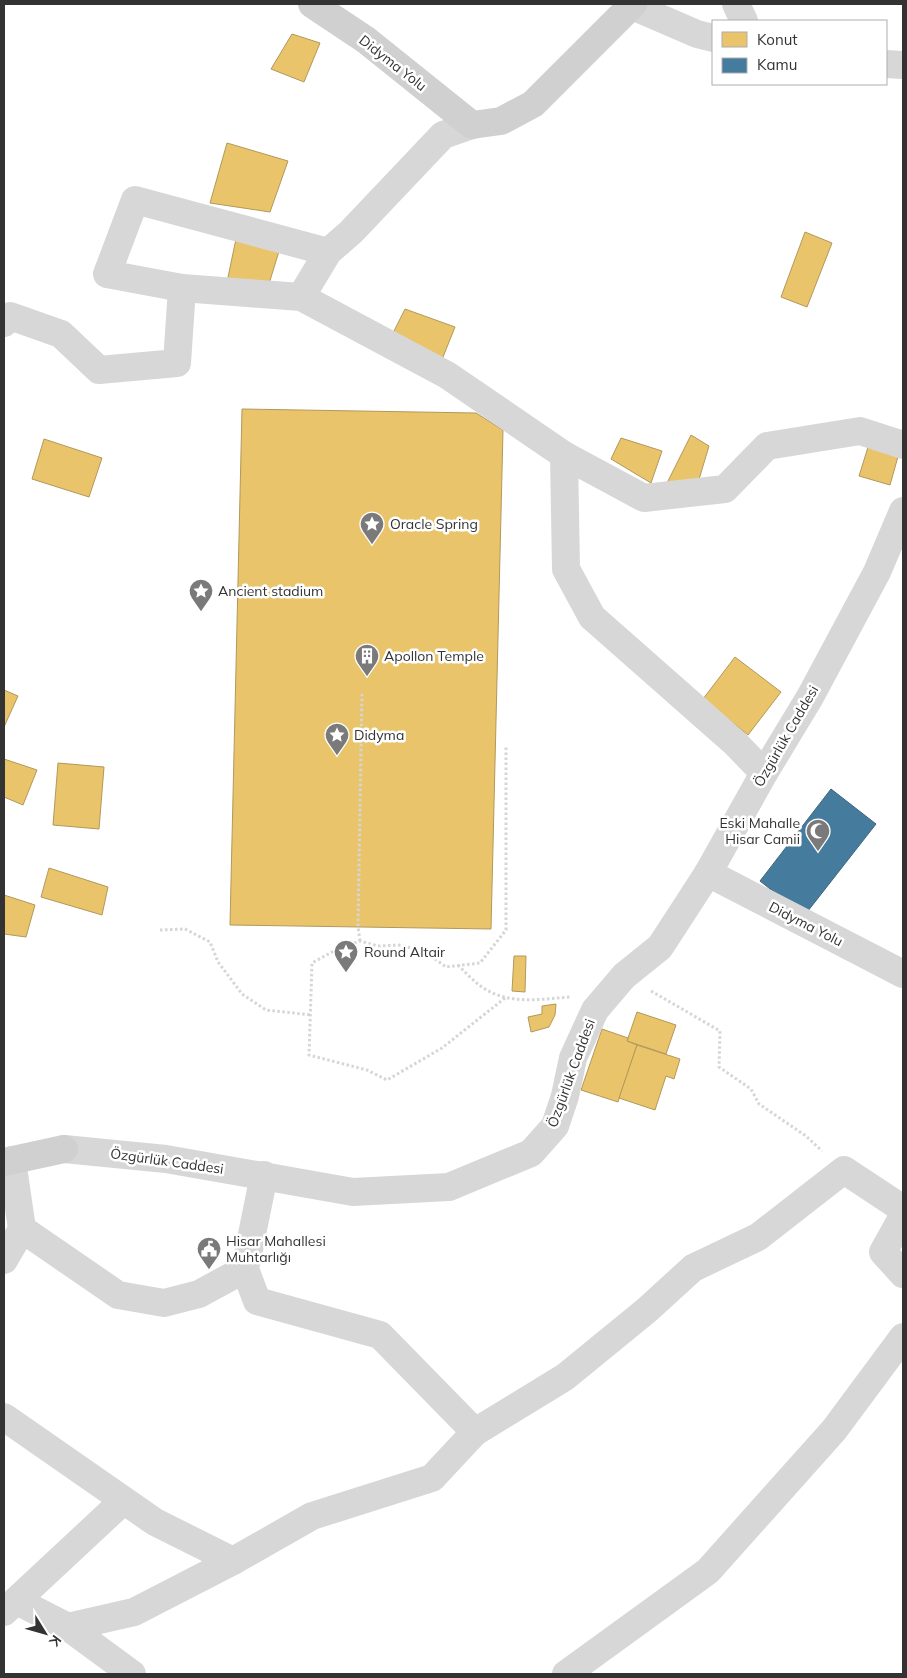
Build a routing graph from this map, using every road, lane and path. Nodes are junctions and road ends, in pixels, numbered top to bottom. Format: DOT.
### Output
graph roads {
  1 [pos="312,4"];
  2 [pos="736,4"];
  3 [pos="632,5"];
  4 [pos="744,20"];
  5 [pos="712,38"];
  6 [pos="887,64"];
  7 [pos="903,65"];
  8 [pos="472,125"];
  9 [pos="328,252"];
  10 [pos="182,288"];
  11 [pos="301,297"];
  12 [pos="4,323"];
  13 [pos="903,445"];
  14 [pos="564,455"];
  15 [pos="903,511"];
  16 [pos="362,692"];
  17 [pos="506,747"];
  18 [pos="764,773"];
  19 [pos="708,873"];
  20 [pos="160,930"];
  21 [pos="360,941"];
  22 [pos="457,965"];
  23 [pos="903,974"];
  24 [pos="624,976"];
  25 [pos="506,998"];
  26 [pos="595,1010"];
  27 [pos="312,1015"];
  28 [pos="8,1161"];
  29 [pos="844,1170"];
  30 [pos="264,1175"];
  31 [pos="903,1209"];
  32 [pos="903,1216"];
  33 [pos="22,1228"];
  34 [pos="4,1260"];
  35 [pos="245,1269"];
  36 [pos="903,1274"];
  37 [pos="903,1337"];
  38 [pos="4,1417"];
  39 [pos="475,1432"];
  40 [pos="123,1501"];
  41 [pos="233,1561"];
  42 [pos="10,1607"];
  43 [pos="68,1627"];
  44 [pos="132,1674"];
  45 [pos="566,1674"];
  1 -- 8 [label="street, Didyma Yolu"];
  2 -- 4 [label="street"];
  3 -- 5 [label="street"];
  3 -- 8 [label="street"];
  6 -- 7 [label="street"];
  8 -- 9 [label="street"];
  9 -- 10 [label="street"];
  9 -- 11 [label="street"];
  10 -- 11 [label="street"];
  10 -- 12 [label="street"];
  11 -- 14 [label="street"];
  13 -- 14 [label="street"];
  14 -- 18 [label="street"];
  15 -- 18 [label="street, Özgürlük Caddesi"];
  16 -- 21 [label="path"];
  17 -- 22 [label="path"];
  18 -- 19 [label="street, Özgürlük Caddesi"];
  19 -- 23 [label="street, Didyma Yolu"];
  19 -- 24 [label="street, Özgürlük Caddesi"];
  20 -- 27 [label="path"];
  21 -- 22 [label="path"];
  21 -- 27 [label="path"];
  22 -- 25 [label="path"];
  24 -- 26 [label="street, Özgürlük Caddesi"];
  24 -- 29 [label="path"];
  25 -- 26 [label="path"];
  25 -- 27 [label="path"];
  26 -- 30 [label="street, Özgürlük Caddesi"];
  28 -- 30 [label="street, Özgürlük Caddesi"];
  28 -- 33 [label="street"];
  29 -- 31 [label="street"];
  29 -- 39 [label="street"];
  30 -- 35 [label="street"];
  32 -- 36 [label="street"];
  33 -- 34 [label="street"];
  33 -- 35 [label="street"];
  35 -- 39 [label="street"];
  37 -- 45 [label="street"];
  38 -- 40 [label="street"];
  39 -- 41 [label="street"];
  40 -- 41 [label="street"];
  40 -- 42 [label="street"];
  41 -- 43 [label="street"];
  42 -- 43 [label="street"];
  43 -- 44 [label="street"];
}
